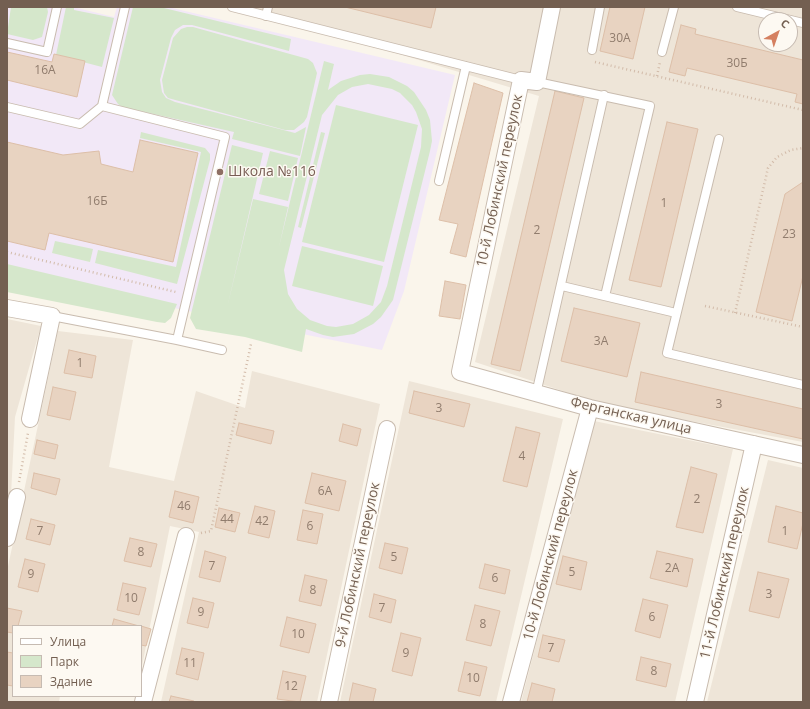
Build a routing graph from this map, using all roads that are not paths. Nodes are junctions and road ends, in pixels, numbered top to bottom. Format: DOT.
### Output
graph roads {
  1 [pos="57,7"];
  2 [pos="125,7"];
  3 [pos="232,7"];
  4 [pos="268,7"];
  5 [pos="552,7"];
  6 [pos="600,7"];
  7 [pos="674,7"];
  8 [pos="737,7"];
  9 [pos="266,16"];
  10 [pos="803,23"];
  11 [pos="7,43"];
  12 [pos="592,50"];
  13 [pos="662,52"];
  14 [pos="466,66"];
  15 [pos="521,80"];
  16 [pos="537,82"];
  17 [pos="604,95"];
  18 [pos="102,106"];
  19 [pos="7,107"];
  20 [pos="720,139"];
  21 [pos="439,182"];
  22 [pos="562,286"];
  23 [pos="605,296"];
  24 [pos="7,308"];
  25 [pos="676,313"];
  26 [pos="52,316"];
  27 [pos="177,340"];
  28 [pos="222,350"];
  29 [pos="460,372"];
  30 [pos="803,385"];
  31 [pos="536,394"];
  32 [pos="590,408"];
  33 [pos="30,419"];
  34 [pos="386,429"];
  35 [pos="754,444"];
  36 [pos="803,455"];
  37 [pos="17,497"];
  38 [pos="186,536"];
  39 [pos="7,538"];
  40 [pos="143,702"];
  41 [pos="329,702"];
  42 [pos="511,702"];
  43 [pos="695,702"];
  1 -- 11 [label="lane"];
  2 -- 18 [label="lane"];
  3 -- 9 [label="lane"];
  4 -- 9 [label="lane"];
  5 -- 16 [label="street, 10-й Лобинский переулок"];
  6 -- 12 [label="lane"];
  7 -- 13 [label="lane"];
  8 -- 10 [label="lane"];
  9 -- 14 [label="lane"];
  14 -- 15 [label="lane"];
  14 -- 21 [label="lane"];
  15 -- 16 [label="street, 10-й Лобинский переулок"];
  15 -- 29 [label="street, 10-й Лобинский переулок"];
  16 -- 17 [label="lane"];
  17 -- 22 [label="lane"];
  17 -- 23 [label="lane"];
  18 -- 19 [label="lane"];
  18 -- 27 [label="lane"];
  20 -- 25 [label="lane"];
  22 -- 23 [label="lane"];
  22 -- 31 [label="lane"];
  23 -- 25 [label="lane"];
  24 -- 26 [label="street"];
  25 -- 30 [label="lane"];
  26 -- 27 [label="lane"];
  26 -- 33 [label="street"];
  27 -- 28 [label="lane"];
  29 -- 31 [label="street, Ферганская улица"];
  31 -- 32 [label="street, Ферганская улица"];
  32 -- 35 [label="street, Ферганская улица"];
  32 -- 42 [label="street, 10-й Лобинский переулок"];
  34 -- 41 [label="street, 9-й Лобинский переулок"];
  35 -- 36 [label="street, Ферганская улица"];
  35 -- 43 [label="street, 11-й Лобинский переулок"];
  37 -- 39 [label="street"];
  38 -- 40 [label="street"];
}
